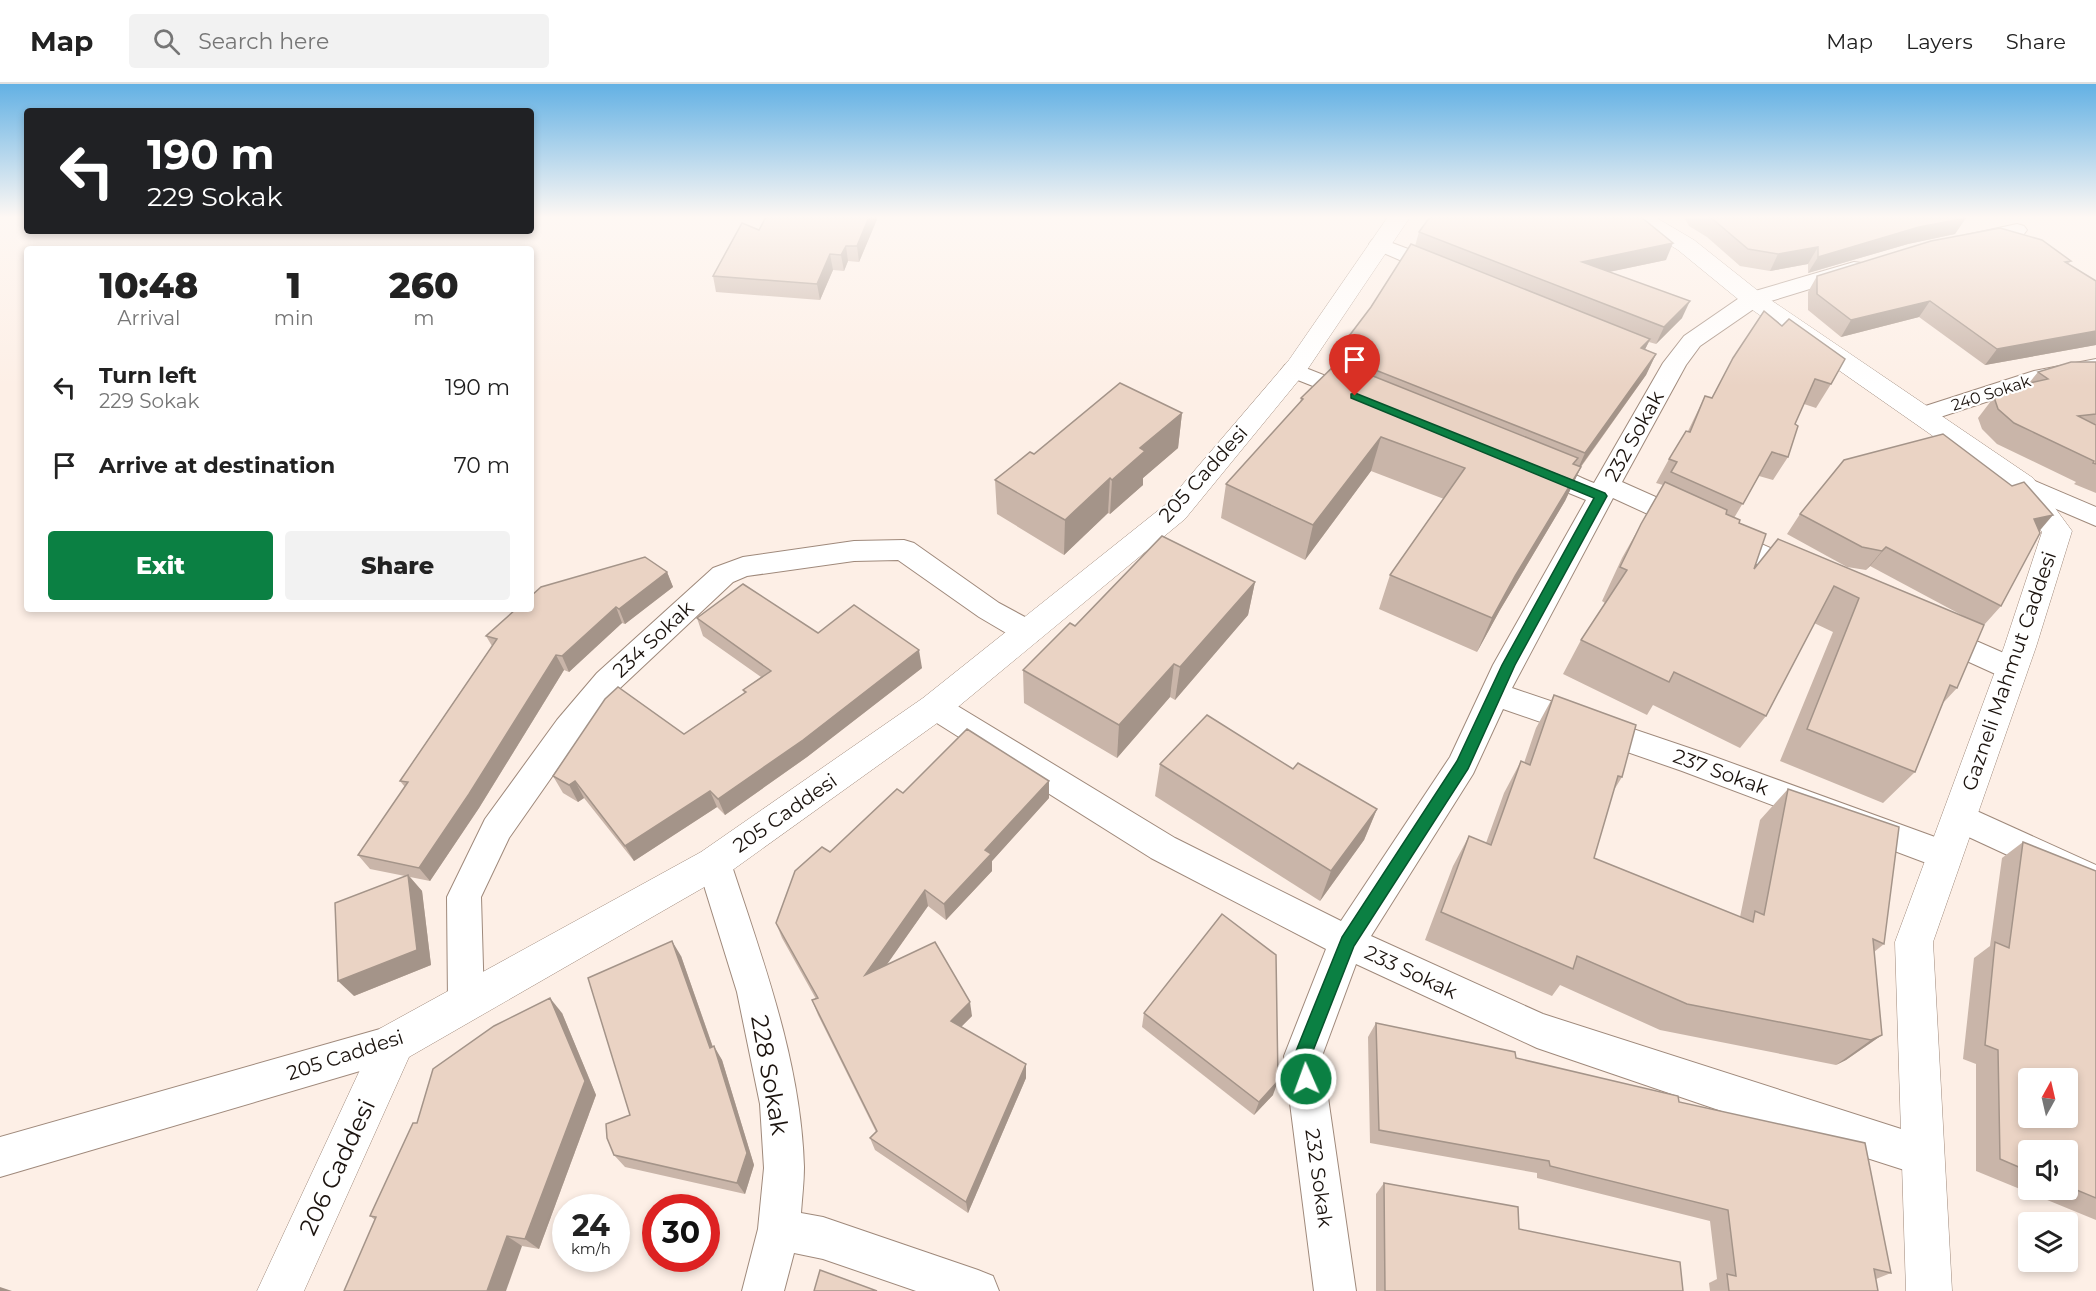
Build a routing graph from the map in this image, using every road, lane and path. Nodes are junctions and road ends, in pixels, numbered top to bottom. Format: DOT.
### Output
graph roads {
  1 [pos="1359,273"];
  2 [pos="1450,273"];
  3 [pos="1721,273"];
  4 [pos="1838,273"];
  5 [pos="1457,276"];
  6 [pos="1753,299"];
  7 [pos="2096,366"];
  8 [pos="1293,370"];
  9 [pos="1382,407"];
  10 [pos="1922,415"];
  11 [pos="1514,461"];
  12 [pos="2023,485"];
  13 [pos="1604,491"];
  14 [pos="2096,517"];
  15 [pos="1829,585"];
  16 [pos="1915,625"];
  17 [pos="1028,632"];
  18 [pos="2012,669"];
  19 [pos="1495,694"];
  20 [pos="935,707"];
  21 [pos="1959,817"];
  22 [pos="1945,855"];
  23 [pos="714,863"];
  24 [pos="2096,881"];
  25 [pos="1347,942"];
  26 [pos="466,1002"];
  27 [pos="394,1043"];
  28 [pos="1923,1156"];
  29 [pos="0,1157"];
  30 [pos="778,1229"];
  31 [pos="280,1291"];
  32 [pos="762,1291"];
  33 [pos="978,1291"];
  34 [pos="1335,1291"];
  35 [pos="1929,1291"];
  1 -- 8 [label="street, 205 Caddesi"];
  2 -- 5 [label="street"];
  3 -- 6 [label="street, Gazneli Mahmut Caddesi"];
  4 -- 6 [label="street, 232 Sokak"];
  6 -- 10 [label="street, Gazneli Mahmut Caddesi"];
  6 -- 13 [label="street, 232 Sokak"];
  7 -- 10 [label="street, 240 Sokak"];
  8 -- 9 [label="street"];
  8 -- 17 [label="street, 205 Caddesi"];
  10 -- 12 [label="street, Gazneli Mahmut Caddesi"];
  11 -- 13 [label="street"];
  12 -- 14 [label="street"];
  12 -- 18 [label="street, Gazneli Mahmut Caddesi"];
  13 -- 15 [label="street"];
  13 -- 19 [label="street, 232 Sokak"];
  16 -- 18 [label="street"];
  17 -- 20 [label="street, 205 Caddesi"];
  17 -- 26 [label="street, 234 Sokak"];
  18 -- 21 [label="street, Gazneli Mahmut Caddesi"];
  19 -- 22 [label="street, 237 Sokak"];
  19 -- 25 [label="street, 232 Sokak"];
  20 -- 23 [label="street, 205 Caddesi"];
  20 -- 25 [label="street, 233 Sokak"];
  21 -- 22 [label="street, Gazneli Mahmut Caddesi"];
  21 -- 24 [label="street"];
  22 -- 28 [label="street, Gazneli Mahmut Caddesi"];
  23 -- 26 [label="street, 205 Caddesi"];
  23 -- 30 [label="street, 228 Sokak"];
  25 -- 28 [label="street, 233 Sokak"];
  25 -- 34 [label="street, 232 Sokak"];
  26 -- 27 [label="street, 205 Caddesi"];
  27 -- 29 [label="street, 205 Caddesi"];
  27 -- 31 [label="street, 206 Caddesi"];
  28 -- 35 [label="street, Gazneli Mahmut Caddesi"];
  30 -- 32 [label="street, 228 Sokak"];
  30 -- 33 [label="street"];
}
